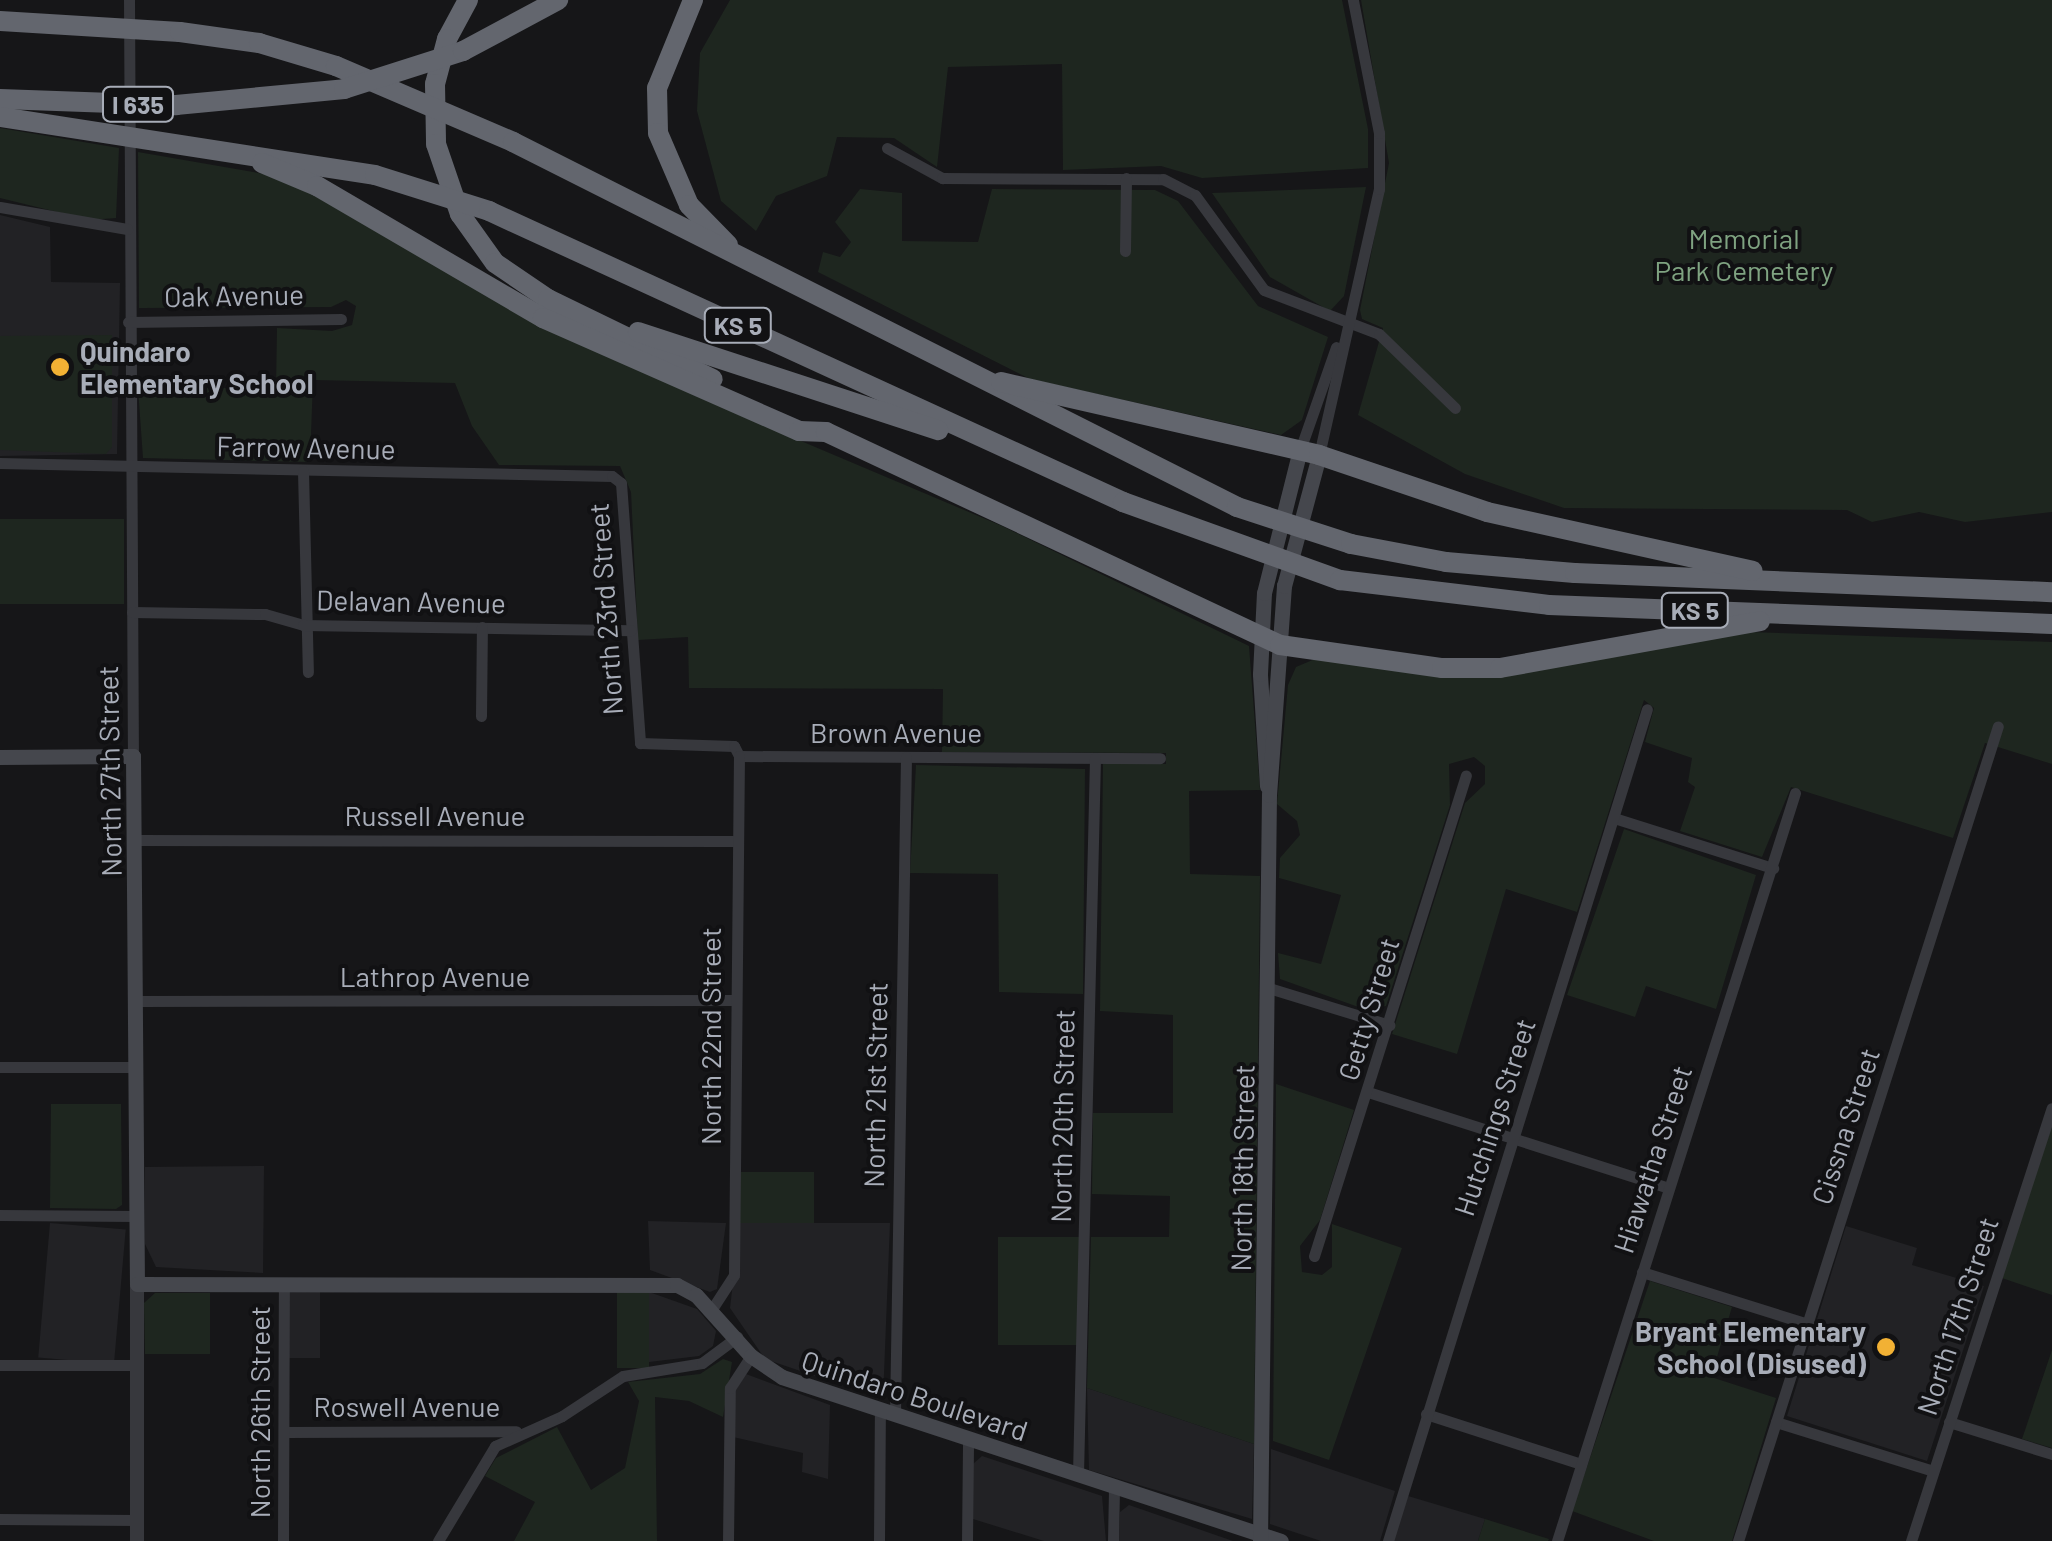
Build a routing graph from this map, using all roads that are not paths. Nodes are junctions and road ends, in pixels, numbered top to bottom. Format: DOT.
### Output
graph roads {
  1 [pos="129,0"];
  2 [pos="468,0"];
  3 [pos="558,0"];
  4 [pos="693,0"];
  5 [pos="1353,0"];
  6 [pos="0,22"];
  7 [pos="0,99"];
  8 [pos="0,117"];
  9 [pos="886,148"];
  10 [pos="237,153"];
  11 [pos="1126,178"];
  12 [pos="0,208"];
  13 [pos="127,229"];
  14 [pos="1124,252"];
  15 [pos="740,257"];
  16 [pos="341,319"];
  17 [pos="128,322"];
  18 [pos="602,322"];
  19 [pos="1345,324"];
  20 [pos="973,376"];
  21 [pos="1455,408"];
  22 [pos="826,432"];
  23 [pos="1309,453"];
  24 [pos="0,463"];
  25 [pos="129,465"];
  26 [pos="1043,465"];
  27 [pos="302,472"];
  28 [pos="612,476"];
  29 [pos="1804,582"];
  30 [pos="2052,592"];
  31 [pos="132,612"];
  32 [pos="1804,614"];
  33 [pos="2052,624"];
  34 [pos="303,625"];
  35 [pos="482,628"];
  36 [pos="631,630"];
  37 [pos="1271,641"];
  38 [pos="308,672"];
  39 [pos="1647,709"];
  40 [pos="480,716"];
  41 [pos="1998,726"];
  42 [pos="640,743"];
  43 [pos="133,756"];
  44 [pos="738,756"];
  45 [pos="0,757"];
  46 [pos="906,758"];
  47 [pos="1095,758"];
  48 [pos="1160,758"];
  49 [pos="1466,775"];
  50 [pos="1795,793"];
  51 [pos="1614,818"];
  52 [pos="135,840"];
  53 [pos="736,841"];
  54 [pos="1773,868"];
  55 [pos="1269,988"];
  56 [pos="734,1000"];
  57 [pos="136,1001"];
  58 [pos="1389,1026"];
  59 [pos="0,1066"];
  60 [pos="136,1067"];
  61 [pos="1368,1092"];
  62 [pos="2052,1108"];
  63 [pos="1514,1138"];
  64 [pos="1668,1188"];
  65 [pos="0,1215"];
  66 [pos="136,1216"];
  67 [pos="1314,1256"];
  68 [pos="1642,1272"];
  69 [pos="137,1284"];
  70 [pos="284,1284"];
  71 [pos="712,1310"];
  72 [pos="1808,1324"];
  73 [pos="736,1337"];
  74 [pos="751,1356"];
  75 [pos="0,1365"];
  76 [pos="137,1365"];
  77 [pos="888,1411"];
  78 [pos="1426,1414"];
  79 [pos="1776,1422"];
  80 [pos="1949,1422"];
  81 [pos="531,1431"];
  82 [pos="284,1432"];
  83 [pos="968,1438"];
  84 [pos="2052,1454"];
  85 [pos="1581,1464"];
  86 [pos="1933,1471"];
  87 [pos="1078,1474"];
  88 [pos="1114,1487"];
  89 [pos="0,1519"];
  90 [pos="138,1520"];
  91 [pos="1260,1538"];
  92 [pos="136,1541"];
  93 [pos="284,1541"];
  94 [pos="438,1541"];
  95 [pos="728,1541"];
  96 [pos="879,1541"];
  97 [pos="967,1541"];
  98 [pos="1113,1541"];
  99 [pos="1282,1541"];
  100 [pos="1388,1541"];
  101 [pos="1557,1541"];
  102 [pos="1738,1541"];
  103 [pos="1911,1541"];
  1 -- 13 [label="street, North 27th Street"];
  2 -- 18 [label="highway"];
  3 -- 7 [label="highway, I 635"];
  4 -- 15 [label="highway"];
  5 -- 19 [label="street, North 18th Street"];
  6 -- 15 [label="highway, KS 5"];
  8 -- 10 [label="highway, KS 5"];
  9 -- 11 [label="street"];
  10 -- 22 [label="highway"];
  10 -- 26 [label="highway, KS 5"];
  11 -- 14 [label="street"];
  11 -- 19 [label="street"];
  12 -- 13 [label="street"];
  13 -- 17 [label="street, North 27th Street"];
  15 -- 20 [label="highway, KS 5"];
  16 -- 17 [label="street, Oak Avenue"];
  17 -- 25 [label="street, North 27th Street"];
  18 -- 22 [label="highway"];
  18 -- 26 [label="highway"];
  19 -- 21 [label="street"];
  19 -- 23 [label="street, North 18th Street"];
  19 -- 23 [label="street, North 18th Street"];
  20 -- 23 [label="highway"];
  20 -- 29 [label="highway, KS 5"];
  22 -- 37 [label="highway"];
  23 -- 29 [label="highway"];
  23 -- 37 [label="main road, North 18th Street"];
  24 -- 25 [label="street, Farrow Avenue"];
  25 -- 27 [label="street, Farrow Avenue"];
  25 -- 31 [label="street, North 27th Street"];
  26 -- 32 [label="highway, KS 5"];
  27 -- 28 [label="street, Farrow Avenue"];
  27 -- 34 [label="street"];
  28 -- 36 [label="street, North 23rd Street"];
  29 -- 30 [label="highway, KS 5"];
  31 -- 34 [label="street, Delavan Avenue"];
  31 -- 43 [label="street, North 27th Street"];
  32 -- 33 [label="highway, KS 5"];
  32 -- 37 [label="highway"];
  34 -- 35 [label="street, Delavan Avenue"];
  34 -- 38 [label="street"];
  35 -- 36 [label="street, Delavan Avenue"];
  35 -- 40 [label="street"];
  36 -- 42 [label="street, North 23rd Street"];
  37 -- 55 [label="main road, North 18th Street"];
  39 -- 51 [label="street, Hutchings Street"];
  41 -- 72 [label="street, Cissna Street"];
  42 -- 44 [label="street, Brown Avenue"];
  43 -- 45 [label="main road"];
  43 -- 52 [label="main road, North 27th Street"];
  44 -- 46 [label="street, Brown Avenue"];
  44 -- 53 [label="street, North 22nd Street"];
  46 -- 47 [label="street, Brown Avenue"];
  46 -- 77 [label="street, North 21st Street"];
  47 -- 48 [label="street, Brown Avenue"];
  47 -- 87 [label="street, North 20th Street"];
  49 -- 58 [label="street, Getty Street"];
  50 -- 54 [label="street, Hiawatha Street"];
  51 -- 54 [label="street"];
  51 -- 63 [label="street, Hutchings Street"];
  52 -- 53 [label="street, Russell Avenue"];
  52 -- 57 [label="main road, North 27th Street"];
  53 -- 56 [label="street, North 22nd Street"];
  54 -- 64 [label="street, Hiawatha Street"];
  55 -- 58 [label="street"];
  55 -- 91 [label="main road, North 18th Street"];
  56 -- 57 [label="street, Lathrop Avenue"];
  56 -- 71 [label="street, North 22nd Street"];
  57 -- 60 [label="main road, North 27th Street"];
  58 -- 61 [label="street, Getty Street"];
  59 -- 60 [label="street"];
  60 -- 66 [label="main road, North 27th Street"];
  61 -- 63 [label="street"];
  61 -- 67 [label="street, Getty Street"];
  62 -- 80 [label="street, North 17th Street"];
  63 -- 64 [label="street"];
  63 -- 78 [label="street, Hutchings Street"];
  64 -- 68 [label="street, Hiawatha Street"];
  65 -- 66 [label="street"];
  66 -- 69 [label="main road, North 27th Street"];
  68 -- 72 [label="street"];
  68 -- 85 [label="street, Hiawatha Street"];
  69 -- 70 [label="main road, Quindaro Boulevard"];
  69 -- 76 [label="street, North 27th Street"];
  70 -- 71 [label="main road, Quindaro Boulevard"];
  70 -- 82 [label="street, North 26th Street"];
  71 -- 73 [label="main road, Quindaro Boulevard"];
  72 -- 79 [label="street, Cissna Street"];
  73 -- 74 [label="main road, Quindaro Boulevard"];
  73 -- 81 [label="street"];
  74 -- 77 [label="main road, Quindaro Boulevard"];
  74 -- 95 [label="street"];
  75 -- 76 [label="street"];
  76 -- 90 [label="street, North 27th Street"];
  77 -- 83 [label="main road, Quindaro Boulevard"];
  77 -- 96 [label="street, North 21st Street"];
  78 -- 85 [label="street"];
  78 -- 100 [label="street, Hutchings Street"];
  79 -- 86 [label="street"];
  79 -- 102 [label="street, Cissna Street"];
  80 -- 84 [label="street"];
  80 -- 86 [label="street, North 17th Street"];
  81 -- 82 [label="street, Roswell Avenue"];
  81 -- 94 [label="street"];
  82 -- 93 [label="street, North 26th Street"];
  83 -- 87 [label="main road, Quindaro Boulevard"];
  83 -- 97 [label="street"];
  85 -- 101 [label="street, Hiawatha Street"];
  86 -- 103 [label="street, North 17th Street"];
  87 -- 88 [label="main road, Quindaro Boulevard"];
  88 -- 91 [label="main road, Quindaro Boulevard"];
  88 -- 98 [label="street"];
  89 -- 90 [label="street"];
  90 -- 92 [label="street, North 27th Street"];
  91 -- 99 [label="main road, Quindaro Boulevard"];
}
